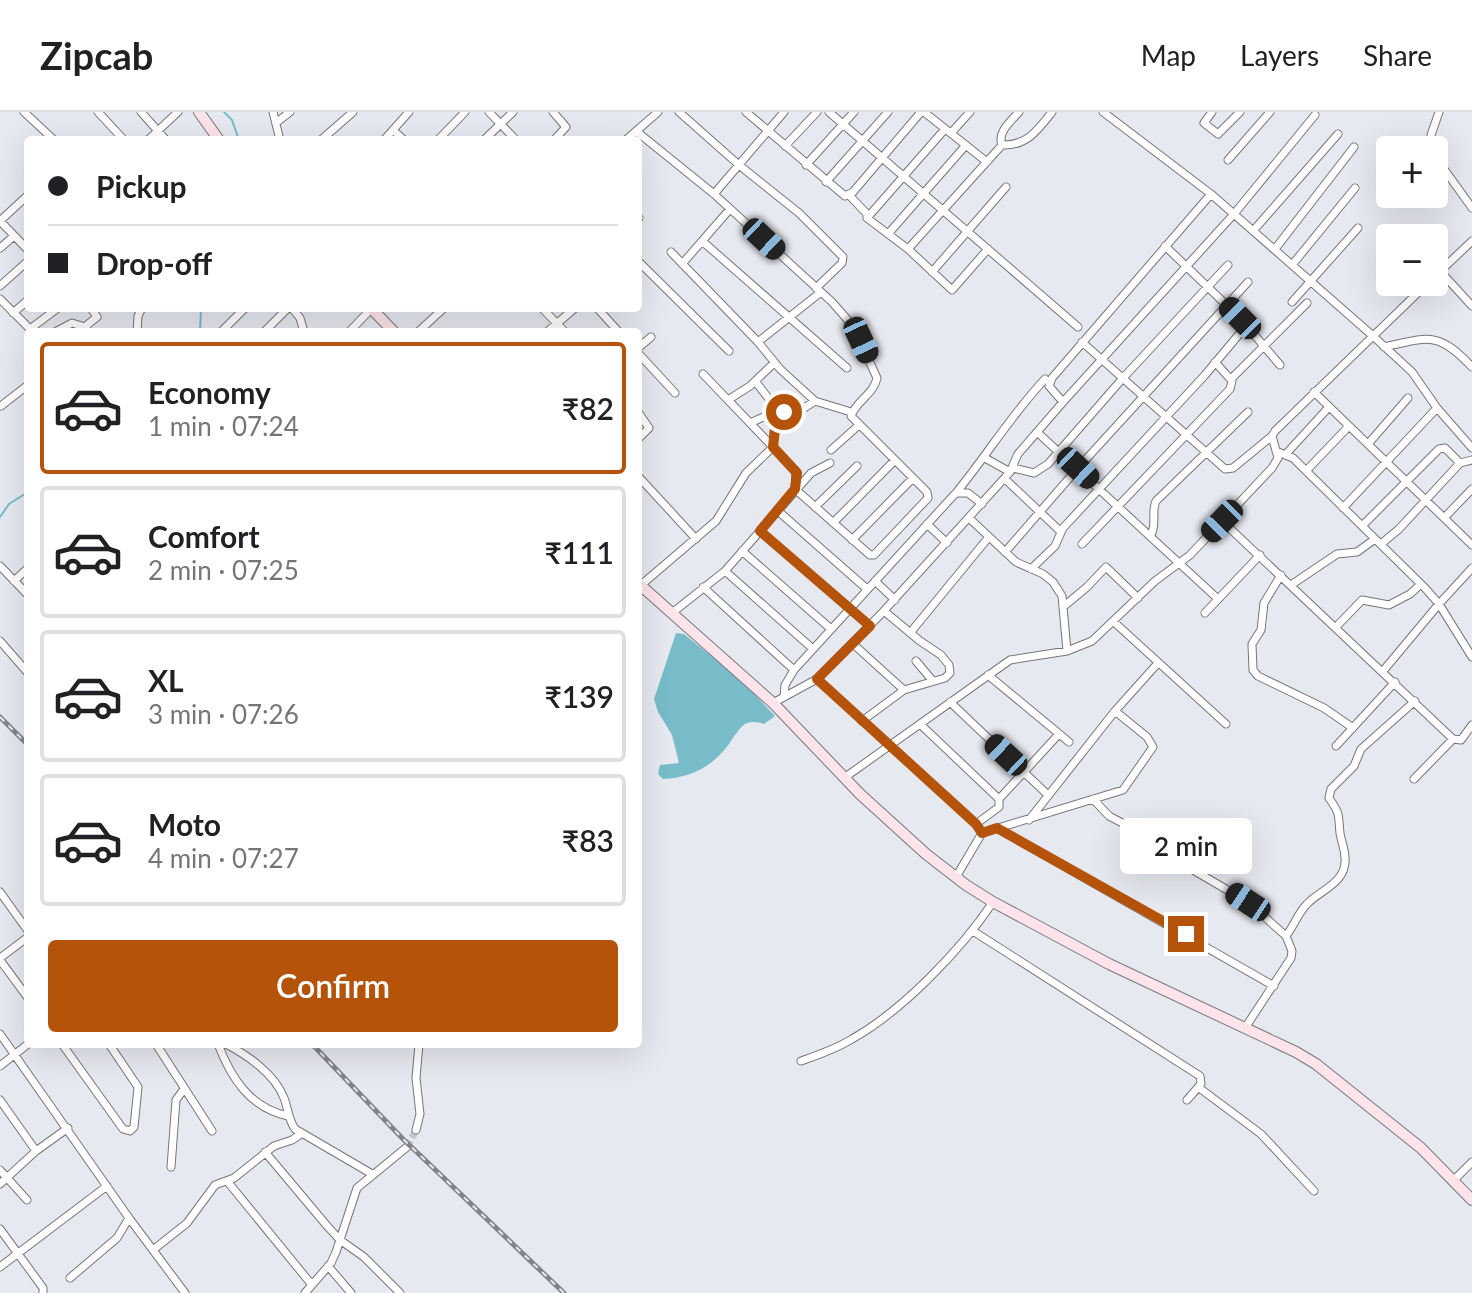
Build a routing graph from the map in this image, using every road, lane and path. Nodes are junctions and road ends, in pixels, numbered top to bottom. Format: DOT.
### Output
graph roads {
  1 [pos="24,112"];
  2 [pos="98,112"];
  3 [pos="141,112"];
  4 [pos="178,112"];
  5 [pos="199,112"];
  6 [pos="273,112"];
  7 [pos="290,112"];
  8 [pos="335,112"];
  9 [pos="353,112"];
  10 [pos="409,112"];
  11 [pos="465,112"];
  12 [pos="489,112"];
  13 [pos="513,112"];
  14 [pos="553,112"];
  15 [pos="658,112"];
  16 [pos="679,112"];
  17 [pos="746,112"];
  18 [pos="784,112"];
  19 [pos="817,112"];
  20 [pos="829,112"];
  21 [pos="854,112"];
  22 [pos="888,112"];
  23 [pos="922,112"];
  24 [pos="970,112"];
  25 [pos="1019,112"];
  26 [pos="1052,112"];
  27 [pos="1103,112"];
  28 [pos="1212,112"];
  29 [pos="1240,112"];
  30 [pos="1270,112"];
  31 [pos="1439,112"];
  32 [pos="1315,115"];
  33 [pos="342,120"];
  34 [pos="277,122"];
  35 [pos="501,124"];
  36 [pos="843,124"];
  37 [pos="158,131"];
  38 [pos="394,131"];
  39 [pos="636,131"];
  40 [pos="768,131"];
  41 [pos="948,131"];
  42 [pos="1338,134"];
  43 [pos="50,136"];
  44 [pos="120,136"];
  45 [pos="152,136"];
  46 [pos="162,136"];
  47 [pos="216,136"];
  48 [pos="279,136"];
  49 [pos="325,136"];
  50 [pos="388,136"];
  51 [pos="400,136"];
  52 [pos="445,136"];
  53 [pos="488,136"];
  54 [pos="512,136"];
  55 [pos="558,136"];
  56 [pos="630,136"];
  57 [pos="1431,136"];
  58 [pos="863,141"];
  59 [pos="966,145"];
  60 [pos="1002,145"];
  61 [pos="785,146"];
  62 [pos="1354,147"];
  63 [pos="882,158"];
  64 [pos="1228,160"];
  65 [pos="987,162"];
  66 [pos="739,165"];
  67 [pos="806,165"];
  68 [pos="1448,175"];
  69 [pos="904,176"];
  70 [pos="826,182"];
  71 [pos="1006,187"];
  72 [pos="1355,188"];
  73 [pos="1208,192"];
  74 [pos="924,193"];
  75 [pos="714,194"];
  76 [pos="849,195"];
  77 [pos="24,199"];
  78 [pos="1472,208"];
  79 [pos="730,209"];
  80 [pos="945,211"];
  81 [pos="1234,214"];
  82 [pos="867,218"];
  83 [pos="0,221"];
  84 [pos="1358,228"];
  85 [pos="968,231"];
  86 [pos="1253,231"];
  87 [pos="888,234"];
  88 [pos="14,236"];
  89 [pos="702,241"];
  90 [pos="1472,241"];
  91 [pos="24,243"];
  92 [pos="1165,246"];
  93 [pos="0,248"];
  94 [pos="908,249"];
  95 [pos="988,249"];
  96 [pos="1275,249"];
  97 [pos="671,252"];
  98 [pos="682,264"];
  99 [pos="1448,264"];
  100 [pos="24,265"];
  101 [pos="642,265"];
  102 [pos="1228,265"];
  103 [pos="1292,265"];
  104 [pos="1188,266"];
  105 [pos="932,272"];
  106 [pos="1311,281"];
  107 [pos="1248,282"];
  108 [pos="1448,284"];
  109 [pos="1207,285"];
  110 [pos="0,286"];
  111 [pos="818,290"];
  112 [pos="1414,296"];
  113 [pos="0,299"];
  114 [pos="1292,302"];
  115 [pos="24,303"];
  116 [pos="1307,303"];
  117 [pos="1226,305"];
  118 [pos="1472,306"];
  119 [pos="53,312"];
  120 [pos="97,312"];
  121 [pos="241,312"];
  122 [pos="286,312"];
  123 [pos="367,312"];
  124 [pos="375,312"];
  125 [pos="440,312"];
  126 [pos="546,312"];
  127 [pos="570,312"];
  128 [pos="601,312"];
  129 [pos="13,313"];
  130 [pos="789,317"];
  131 [pos="557,324"];
  132 [pos="1246,326"];
  133 [pos="1078,327"];
  134 [pos="29,328"];
  135 [pos="31,328"];
  136 [pos="63,328"];
  137 [pos="82,328"];
  138 [pos="88,328"];
  139 [pos="225,328"];
  140 [pos="268,328"];
  141 [pos="353,328"];
  142 [pos="390,328"];
  143 [pos="422,328"];
  144 [pos="552,328"];
  145 [pos="561,328"];
  146 [pos="615,328"];
  147 [pos="1373,336"];
  148 [pos="651,337"];
  149 [pos="758,342"];
  150 [pos="1082,342"];
  151 [pos="1263,345"];
  152 [pos="642,346"];
  153 [pos="1384,347"];
  154 [pos="729,351"];
  155 [pos="642,355"];
  156 [pos="1102,360"];
  157 [pos="1215,362"];
  158 [pos="774,363"];
  159 [pos="1280,365"];
  160 [pos="1472,367"];
  161 [pos="847,368"];
  162 [pos="703,374"];
  163 [pos="1123,378"];
  164 [pos="1045,379"];
  165 [pos="1231,379"];
  166 [pos="755,381"];
  167 [pos="24,388"];
  168 [pos="1314,392"];
  169 [pos="675,393"];
  170 [pos="1144,397"];
  171 [pos="1408,398"];
  172 [pos="728,400"];
  173 [pos="815,401"];
  174 [pos="1063,402"];
  175 [pos="1,406"];
  176 [pos="1329,407"];
  177 [pos="1437,408"];
  178 [pos="777,411"];
  179 [pos="851,412"];
  180 [pos="1248,412"];
  181 [pos="1165,415"];
  182 [pos="642,418"];
  183 [pos="750,423"];
  184 [pos="859,425"];
  185 [pos="1349,426"];
  186 [pos="1037,432"];
  187 [pos="1185,434"];
  188 [pos="642,435"];
  189 [pos="1272,436"];
  190 [pos="1368,444"];
  191 [pos="773,447"];
  192 [pos="1472,448"];
  193 [pos="831,450"];
  194 [pos="1058,451"];
  195 [pos="1205,451"];
  196 [pos="1282,453"];
  197 [pos="985,458"];
  198 [pos="893,459"];
  199 [pos="1472,460"];
  200 [pos="830,463"];
  201 [pos="1387,463"];
  202 [pos="1460,463"];
  203 [pos="857,466"];
  204 [pos="1078,468"];
  205 [pos="1306,471"];
  206 [pos="1009,473"];
  207 [pos="913,478"];
  208 [pos="642,481"];
  209 [pos="1406,481"];
  210 [pos="645,484"];
  211 [pos="795,486"];
  212 [pos="642,487"];
  213 [pos="1098,487"];
  214 [pos="1472,489"];
  215 [pos="956,493"];
  216 [pos="1424,499"];
  217 [pos="982,504"];
  218 [pos="1118,506"];
  219 [pos="815,507"];
  220 [pos="1343,508"];
  221 [pos="777,510"];
  222 [pos="1041,513"];
  223 [pos="969,518"];
  224 [pos="1444,518"];
  225 [pos="1222,521"];
  226 [pos="833,523"];
  227 [pos="927,524"];
  228 [pos="1362,526"];
  229 [pos="760,531"];
  230 [pos="1060,531"];
  231 [pos="1151,535"];
  232 [pos="988,538"];
  233 [pos="696,539"];
  234 [pos="852,540"];
  235 [pos="1378,542"];
  236 [pos="947,543"];
  237 [pos="1082,544"];
  238 [pos="1472,545"];
  239 [pos="742,551"];
  240 [pos="1005,552"];
  241 [pos="1260,555"];
  242 [pos="1180,562"];
  243 [pos="0,566"];
  244 [pos="1472,568"];
  245 [pos="1031,569"];
  246 [pos="725,571"];
  247 [pos="24,572"];
  248 [pos="1281,575"];
  249 [pos="14,581"];
  250 [pos="875,581"];
  251 [pos="642,584"];
  252 [pos="1421,584"];
  253 [pos="1291,585"];
  254 [pos="703,587"];
  255 [pos="642,588"];
  256 [pos="867,589"];
  257 [pos="24,591"];
  258 [pos="1138,598"];
  259 [pos="1218,599"];
  260 [pos="895,600"];
  261 [pos="1439,604"];
  262 [pos="1063,607"];
  263 [pos="849,609"];
  264 [pos="884,611"];
  265 [pos="672,613"];
  266 [pos="1205,613"];
  267 [pos="1114,622"];
  268 [pos="870,626"];
  269 [pos="1336,627"];
  270 [pos="831,629"];
  271 [pos="910,633"];
  272 [pos="0,641"];
  273 [pos="852,643"];
  274 [pos="813,649"];
  275 [pos="1067,651"];
  276 [pos="13,653"];
  277 [pos="24,655"];
  278 [pos="1472,657"];
  279 [pos="916,661"];
  280 [pos="1158,663"];
  281 [pos="24,668"];
  282 [pos="794,670"];
  283 [pos="1383,671"];
  284 [pos="988,675"];
  285 [pos="817,679"];
  286 [pos="932,680"];
  287 [pos="1395,682"];
  288 [pos="904,690"];
  289 [pos="784,697"];
  290 [pos="1415,701"];
  291 [pos="950,702"];
  292 [pos="773,703"];
  293 [pos="1115,711"];
  294 [pos="862,721"];
  295 [pos="920,724"];
  296 [pos="1226,724"];
  297 [pos="1472,725"];
  298 [pos="1353,728"];
  299 [pos="1059,734"];
  300 [pos="1453,739"];
  301 [pos="1069,742"];
  302 [pos="889,746"];
  303 [pos="1336,746"];
  304 [pos="1025,773"];
  305 [pos="844,778"];
  306 [pos="1414,779"];
  307 [pos="1047,794"];
  308 [pos="999,799"];
  309 [pos="1093,799"];
  310 [pos="1029,820"];
  311 [pos="976,824"];
  312 [pos="997,828"];
  313 [pos="982,833"];
  314 [pos="956,877"];
  315 [pos="0,892"];
  316 [pos="993,902"];
  317 [pos="24,928"];
  318 [pos="973,931"];
  319 [pos="1286,936"];
  320 [pos="24,938"];
  321 [pos="0,959"];
  322 [pos="1274,986"];
  323 [pos="24,992"];
  324 [pos="1245,1028"];
  325 [pos="0,1034"];
  326 [pos="24,1047"];
  327 [pos="65,1048"];
  328 [pos="112,1048"];
  329 [pos="159,1048"];
  330 [pos="220,1048"];
  331 [pos="232,1048"];
  332 [pos="419,1048"];
  333 [pos="15,1054"];
  334 [pos="801,1061"];
  335 [pos="0,1066"];
  336 [pos="1198,1087"];
  337 [pos="184,1089"];
  338 [pos="0,1100"];
  339 [pos="1187,1100"];
  340 [pos="288,1116"];
  341 [pos="68,1128"];
  342 [pos="416,1130"];
  343 [pos="212,1131"];
  344 [pos="301,1134"];
  345 [pos="407,1147"];
  346 [pos="36,1151"];
  347 [pos="265,1152"];
  348 [pos="1472,1162"];
  349 [pos="171,1167"];
  350 [pos="0,1170"];
  351 [pos="372,1174"];
  352 [pos="3,1181"];
  353 [pos="227,1181"];
  354 [pos="1453,1181"];
  355 [pos="107,1186"];
  356 [pos="1314,1191"];
  357 [pos="27,1200"];
  358 [pos="1472,1200"];
  359 [pos="129,1218"];
  360 [pos="0,1229"];
  361 [pos="340,1240"];
  362 [pos="153,1250"];
  363 [pos="18,1254"];
  364 [pos="328,1266"];
  365 [pos="0,1267"];
  366 [pos="70,1278"];
  367 [pos="312,1285"];
  368 [pos="43,1293"];
  369 [pos="185,1293"];
  370 [pos="305,1293"];
  371 [pos="351,1293"];
  372 [pos="400,1293"];
  1 -- 43 [label="street"];
  2 -- 44 [label="street"];
  3 -- 37 [label="street"];
  4 -- 37 [label="street"];
  5 -- 47 [label="street"];
  6 -- 34 [label="street"];
  7 -- 34 [label="street"];
  8 -- 33 [label="street"];
  9 -- 33 [label="street"];
  10 -- 38 [label="street"];
  11 -- 52 [label="street"];
  12 -- 35 [label="street"];
  13 -- 35 [label="street"];
  14 -- 55 [label="street"];
  15 -- 39 [label="street"];
  16 -- 66 [label="street"];
  17 -- 40 [label="street"];
  18 -- 40 [label="street"];
  19 -- 61 [label="street"];
  20 -- 36 [label="street"];
  21 -- 36 [label="street"];
  22 -- 58 [label="street"];
  23 -- 41 [label="street"];
  23 -- 63 [label="street"];
  24 -- 41 [label="street"];
  25 -- 60 [label="street"];
  26 -- 60 [label="street"];
  27 -- 73 [label="street"];
  28 -- 29 [label="street"];
  30 -- 64 [label="street"];
  31 -- 57 [label="street"];
  32 -- 81 [label="street"];
  33 -- 49 [label="street"];
  34 -- 48 [label="street"];
  35 -- 53 [label="street"];
  35 -- 54 [label="street"];
  36 -- 58 [label="street"];
  36 -- 67 [label="street"];
  37 -- 45 [label="street"];
  37 -- 46 [label="street"];
  38 -- 50 [label="street"];
  38 -- 51 [label="street"];
  39 -- 56 [label="street"];
  39 -- 75 [label="street"];
  40 -- 61 [label="street"];
  40 -- 66 [label="street"];
  41 -- 59 [label="street"];
  41 -- 69 [label="street"];
  42 -- 86 [label="street"];
  58 -- 63 [label="street"];
  58 -- 70 [label="street"];
  59 -- 65 [label="street"];
  59 -- 74 [label="street"];
  60 -- 65 [label="street"];
  61 -- 67 [label="street"];
  62 -- 96 [label="street"];
  63 -- 69 [label="street"];
  63 -- 76 [label="street"];
  65 -- 80 [label="street"];
  66 -- 75 [label="street"];
  66 -- 111 [label="street"];
  67 -- 70 [label="street"];
  68 -- 78 [label="street"];
  69 -- 74 [label="street"];
  69 -- 82 [label="street"];
  70 -- 76 [label="street"];
  71 -- 85 [label="street"];
  72 -- 103 [label="street"];
  73 -- 81 [label="street"];
  73 -- 92 [label="street"];
  74 -- 80 [label="street"];
  74 -- 87 [label="street"];
  75 -- 79 [label="street"];
  76 -- 82 [label="street"];
  77 -- 83 [label="street"];
  79 -- 89 [label="street"];
  79 -- 111 [label="street"];
  80 -- 85 [label="street"];
  80 -- 94 [label="street"];
  81 -- 86 [label="street"];
  81 -- 104 [label="street"];
  82 -- 87 [label="street"];
  83 -- 88 [label="street"];
  84 -- 106 [label="street"];
  85 -- 95 [label="street"];
  85 -- 105 [label="street"];
  86 -- 96 [label="street"];
  87 -- 94 [label="street"];
  88 -- 91 [label="street"];
  88 -- 93 [label="street"];
  89 -- 98 [label="street"];
  89 -- 130 [label="street"];
  90 -- 99 [label="street"];
  92 -- 104 [label="street"];
  92 -- 150 [label="street"];
  94 -- 105 [label="street"];
  95 -- 105 [label="street"];
  95 -- 133 [label="street"];
  96 -- 103 [label="street"];
  97 -- 98 [label="street"];
  98 -- 149 [label="street"];
  100 -- 110 [label="street"];
  101 -- 154 [label="street"];
  102 -- 109 [label="street"];
  103 -- 106 [label="street"];
  104 -- 109 [label="street"];
  104 -- 156 [label="street"];
  106 -- 114 [label="street"];
  106 -- 147 [label="street"];
  107 -- 117 [label="street"];
  108 -- 118 [label="street"];
  109 -- 117 [label="street"];
  109 -- 163 [label="street"];
  111 -- 130 [label="street"];
  111 -- 179 [label="street"];
  112 -- 147 [label="street"];
  113 -- 129 [label="street"];
  115 -- 129 [label="street"];
  116 -- 151 [label="street"];
  117 -- 132 [label="street"];
  117 -- 170 [label="street"];
  119 -- 135 [label="street"];
  120 -- 138 [label="street"];
  121 -- 139 [label="street"];
  122 -- 140 [label="street"];
  123 -- 141 [label="street"];
  124 -- 142 [label="street"];
  125 -- 143 [label="street"];
  126 -- 131 [label="street"];
  127 -- 131 [label="street"];
  128 -- 146 [label="street"];
  129 -- 134 [label="street"];
  130 -- 149 [label="street"];
  130 -- 161 [label="street"];
  131 -- 144 [label="street"];
  131 -- 145 [label="street"];
  132 -- 151 [label="street"];
  132 -- 157 [label="street"];
  136 -- 137 [label="street"];
  147 -- 153 [label="street"];
  147 -- 168 [label="street"];
  148 -- 152 [label="street"];
  149 -- 158 [label="street"];
  150 -- 156 [label="street"];
  150 -- 174 [label="street"];
  151 -- 159 [label="street"];
  151 -- 165 [label="street"];
  153 -- 160 [label="street"];
  153 -- 177 [label="street"];
  155 -- 169 [label="street"];
  156 -- 163 [label="street"];
  156 -- 174 [label="street"];
  157 -- 165 [label="street"];
  157 -- 181 [label="street"];
  158 -- 166 [label="street"];
  158 -- 173 [label="street"];
  162 -- 172 [label="street"];
  163 -- 170 [label="street"];
  163 -- 194 [label="street"];
  164 -- 197 [label="street"];
  165 -- 187 [label="street"];
  166 -- 172 [label="street"];
  166 -- 178 [label="street"];
  167 -- 175 [label="street"];
  168 -- 176 [label="street"];
  168 -- 189 [label="street"];
  170 -- 181 [label="street"];
  170 -- 204 [label="street"];
  171 -- 190 [label="street"];
  172 -- 183 [label="street"];
  173 -- 178 [label="street"];
  173 -- 179 [label="street"];
  174 -- 186 [label="street"];
  176 -- 185 [label="street"];
  176 -- 196 [label="street"];
  177 -- 192 [label="street"];
  177 -- 201 [label="street"];
  178 -- 183 [label="street"];
  178 -- 191 [label="street"];
  179 -- 184 [label="street"];
  180 -- 195 [label="street"];
  181 -- 187 [label="street"];
  181 -- 213 [label="street"];
  182 -- 188 [label="street"];
  183 -- 191 [label="street"];
  184 -- 193 [label="street"];
  184 -- 198 [label="street"];
  185 -- 190 [label="street"];
  185 -- 205 [label="street"];
  186 -- 194 [label="street"];
  186 -- 206 [label="street"];
  187 -- 195 [label="street"];
  187 -- 218 [label="street"];
  189 -- 195 [label="street"];
  189 -- 196 [label="street"];
  190 -- 201 [label="street"];
  191 -- 211 [label="street"];
  191 -- 233 [label="street"];
  194 -- 204 [label="street"];
  194 -- 206 [label="street"];
  195 -- 231 [label="street"];
  196 -- 205 [label="street"];
  196 -- 225 [label="street"];
  197 -- 206 [label="street"];
  197 -- 215 [label="street"];
  198 -- 207 [label="street"];
  198 -- 226 [label="street"];
  199 -- 202 [label="street"];
  200 -- 211 [label="street"];
  201 -- 209 [label="street"];
  201 -- 220 [label="street"];
  202 -- 209 [label="street"];
  202 -- 216 [label="street"];
  203 -- 219 [label="street"];
  204 -- 213 [label="street"];
  204 -- 222 [label="street"];
  205 -- 220 [label="street"];
  206 -- 217 [label="street"];
  206 -- 222 [label="street"];
  207 -- 234 [label="street"];
  207 -- 234 [label="street"];
  208 -- 210 [label="street"];
  209 -- 216 [label="street"];
  209 -- 228 [label="street"];
  210 -- 212 [label="street"];
  210 -- 233 [label="street"];
  211 -- 219 [label="street"];
  211 -- 221 [label="street"];
  213 -- 218 [label="street"];
  213 -- 230 [label="street"];
  214 -- 224 [label="street"];
  215 -- 217 [label="street"];
  215 -- 227 [label="street"];
  216 -- 224 [label="street"];
  216 -- 235 [label="street"];
  217 -- 223 [label="street"];
  218 -- 231 [label="street"];
  218 -- 237 [label="street"];
  219 -- 226 [label="street"];
  220 -- 228 [label="street"];
  221 -- 229 [label="street"];
  221 -- 256 [label="street"];
  222 -- 230 [label="street"];
  222 -- 240 [label="street"];
  223 -- 232 [label="street"];
  223 -- 236 [label="street"];
  224 -- 238 [label="street"];
  225 -- 241 [label="street"];
  225 -- 242 [label="street"];
  226 -- 234 [label="street"];
  227 -- 236 [label="street"];
  227 -- 250 [label="street"];
  228 -- 235 [label="street"];
  229 -- 239 [label="street"];
  229 -- 263 [label="street"];
  230 -- 245 [label="street"];
  231 -- 242 [label="street"];
  232 -- 240 [label="street"];
  232 -- 271 [label="street"];
  233 -- 251 [label="street"];
  235 -- 252 [label="street"];
  235 -- 253 [label="street"];
  236 -- 260 [label="street"];
  239 -- 246 [label="street"];
  239 -- 270 [label="street"];
  240 -- 245 [label="street"];
  241 -- 248 [label="street"];
  241 -- 259 [label="street"];
  242 -- 258 [label="street"];
  242 -- 259 [label="street"];
  243 -- 249 [label="street"];
  244 -- 261 [label="street"];
  245 -- 262 [label="street"];
  246 -- 254 [label="street"];
  246 -- 274 [label="street"];
  247 -- 249 [label="street"];
  248 -- 253 [label="street"];
  248 -- 298 [label="street"];
  249 -- 257 [label="street"];
  250 -- 256 [label="street"];
  250 -- 260 [label="street"];
  252 -- 261 [label="street"];
  252 -- 269 [label="street"];
  253 -- 269 [label="street"];
  254 -- 265 [label="street"];
  254 -- 282 [label="street"];
  255 -- 265 [label="street"];
  256 -- 263 [label="street"];
  258 -- 262 [label="street"];
  258 -- 267 [label="street"];
  259 -- 266 [label="street"];
  260 -- 264 [label="street"];
  261 -- 278 [label="street"];
  261 -- 283 [label="street"];
  262 -- 275 [label="street"];
  263 -- 268 [label="street"];
  263 -- 270 [label="street"];
  264 -- 268 [label="street"];
  264 -- 271 [label="street"];
  265 -- 292 [label="street"];
  267 -- 275 [label="street"];
  267 -- 280 [label="street"];
  268 -- 273 [label="street"];
  269 -- 283 [label="street"];
  270 -- 274 [label="street"];
  271 -- 286 [label="street"];
  272 -- 276 [label="street"];
  273 -- 285 [label="street"];
  273 -- 288 [label="street"];
  274 -- 282 [label="street"];
  275 -- 284 [label="street"];
  276 -- 277 [label="street"];
  276 -- 281 [label="street"];
  279 -- 286 [label="street"];
  280 -- 293 [label="street"];
  280 -- 296 [label="street"];
  282 -- 289 [label="street"];
  283 -- 287 [label="street"];
  284 -- 291 [label="street"];
  284 -- 299 [label="street"];
  285 -- 289 [label="street"];
  285 -- 294 [label="street"];
  286 -- 288 [label="street"];
  287 -- 290 [label="street"];
  287 -- 298 [label="street"];
  288 -- 294 [label="street"];
  289 -- 292 [label="street"];
  290 -- 300 [label="street"];
  290 -- 319 [label="street"];
  291 -- 295 [label="street"];
  291 -- 304 [label="street"];
  292 -- 305 [label="street"];
  293 -- 307 [label="street"];
  293 -- 309 [label="street"];
  294 -- 302 [label="street"];
  295 -- 302 [label="street"];
  295 -- 308 [label="street"];
  297 -- 300 [label="street"];
  298 -- 303 [label="street"];
  299 -- 301 [label="street"];
  299 -- 304 [label="street"];
  300 -- 306 [label="street"];
  302 -- 305 [label="street"];
  302 -- 311 [label="street"];
  304 -- 307 [label="street"];
  304 -- 308 [label="street"];
  305 -- 314 [label="street"];
  307 -- 310 [label="street"];
  308 -- 311 [label="street"];
  309 -- 310 [label="street"];
  309 -- 319 [label="street"];
  310 -- 312 [label="street"];
  311 -- 313 [label="street"];
  312 -- 313 [label="street"];
  312 -- 322 [label="street"];
  313 -- 314 [label="street"];
  314 -- 316 [label="street"];
  315 -- 317 [label="street"];
  316 -- 318 [label="street"];
  316 -- 324 [label="street"];
  318 -- 334 [label="street"];
  318 -- 336 [label="street"];
  319 -- 322 [label="street"];
  320 -- 321 [label="street"];
  321 -- 323 [label="street"];
  322 -- 324 [label="street"];
  324 -- 354 [label="street"];
  325 -- 333 [label="street"];
  326 -- 333 [label="street"];
  327 -- 328 [label="street"];
  329 -- 337 [label="street"];
  330 -- 340 [label="street"];
  331 -- 340 [label="street"];
  332 -- 342 [label="street"];
  333 -- 335 [label="street"];
  333 -- 341 [label="street"];
  336 -- 339 [label="street"];
  336 -- 356 [label="street"];
  337 -- 343 [label="street"];
  337 -- 349 [label="street"];
  338 -- 346 [label="street"];
  340 -- 344 [label="street"];
  341 -- 346 [label="street"];
  341 -- 355 [label="street"];
  344 -- 347 [label="street"];
  344 -- 351 [label="street"];
  345 -- 351 [label="street"];
  346 -- 352 [label="street"];
  347 -- 353 [label="street"];
  347 -- 361 [label="street"];
  348 -- 354 [label="street"];
  350 -- 352 [label="street"];
  351 -- 361 [label="street"];
  352 -- 357 [label="street"];
  353 -- 362 [label="street"];
  353 -- 367 [label="street"];
  354 -- 358 [label="street"];
  355 -- 359 [label="street"];
  355 -- 363 [label="street"];
  359 -- 362 [label="street"];
  359 -- 366 [label="street"];
  360 -- 363 [label="street"];
  361 -- 364 [label="street"];
  361 -- 372 [label="street"];
  362 -- 369 [label="street"];
  363 -- 365 [label="street"];
  363 -- 368 [label="street"];
  364 -- 367 [label="street"];
  364 -- 371 [label="street"];
  367 -- 370 [label="street"];
}
